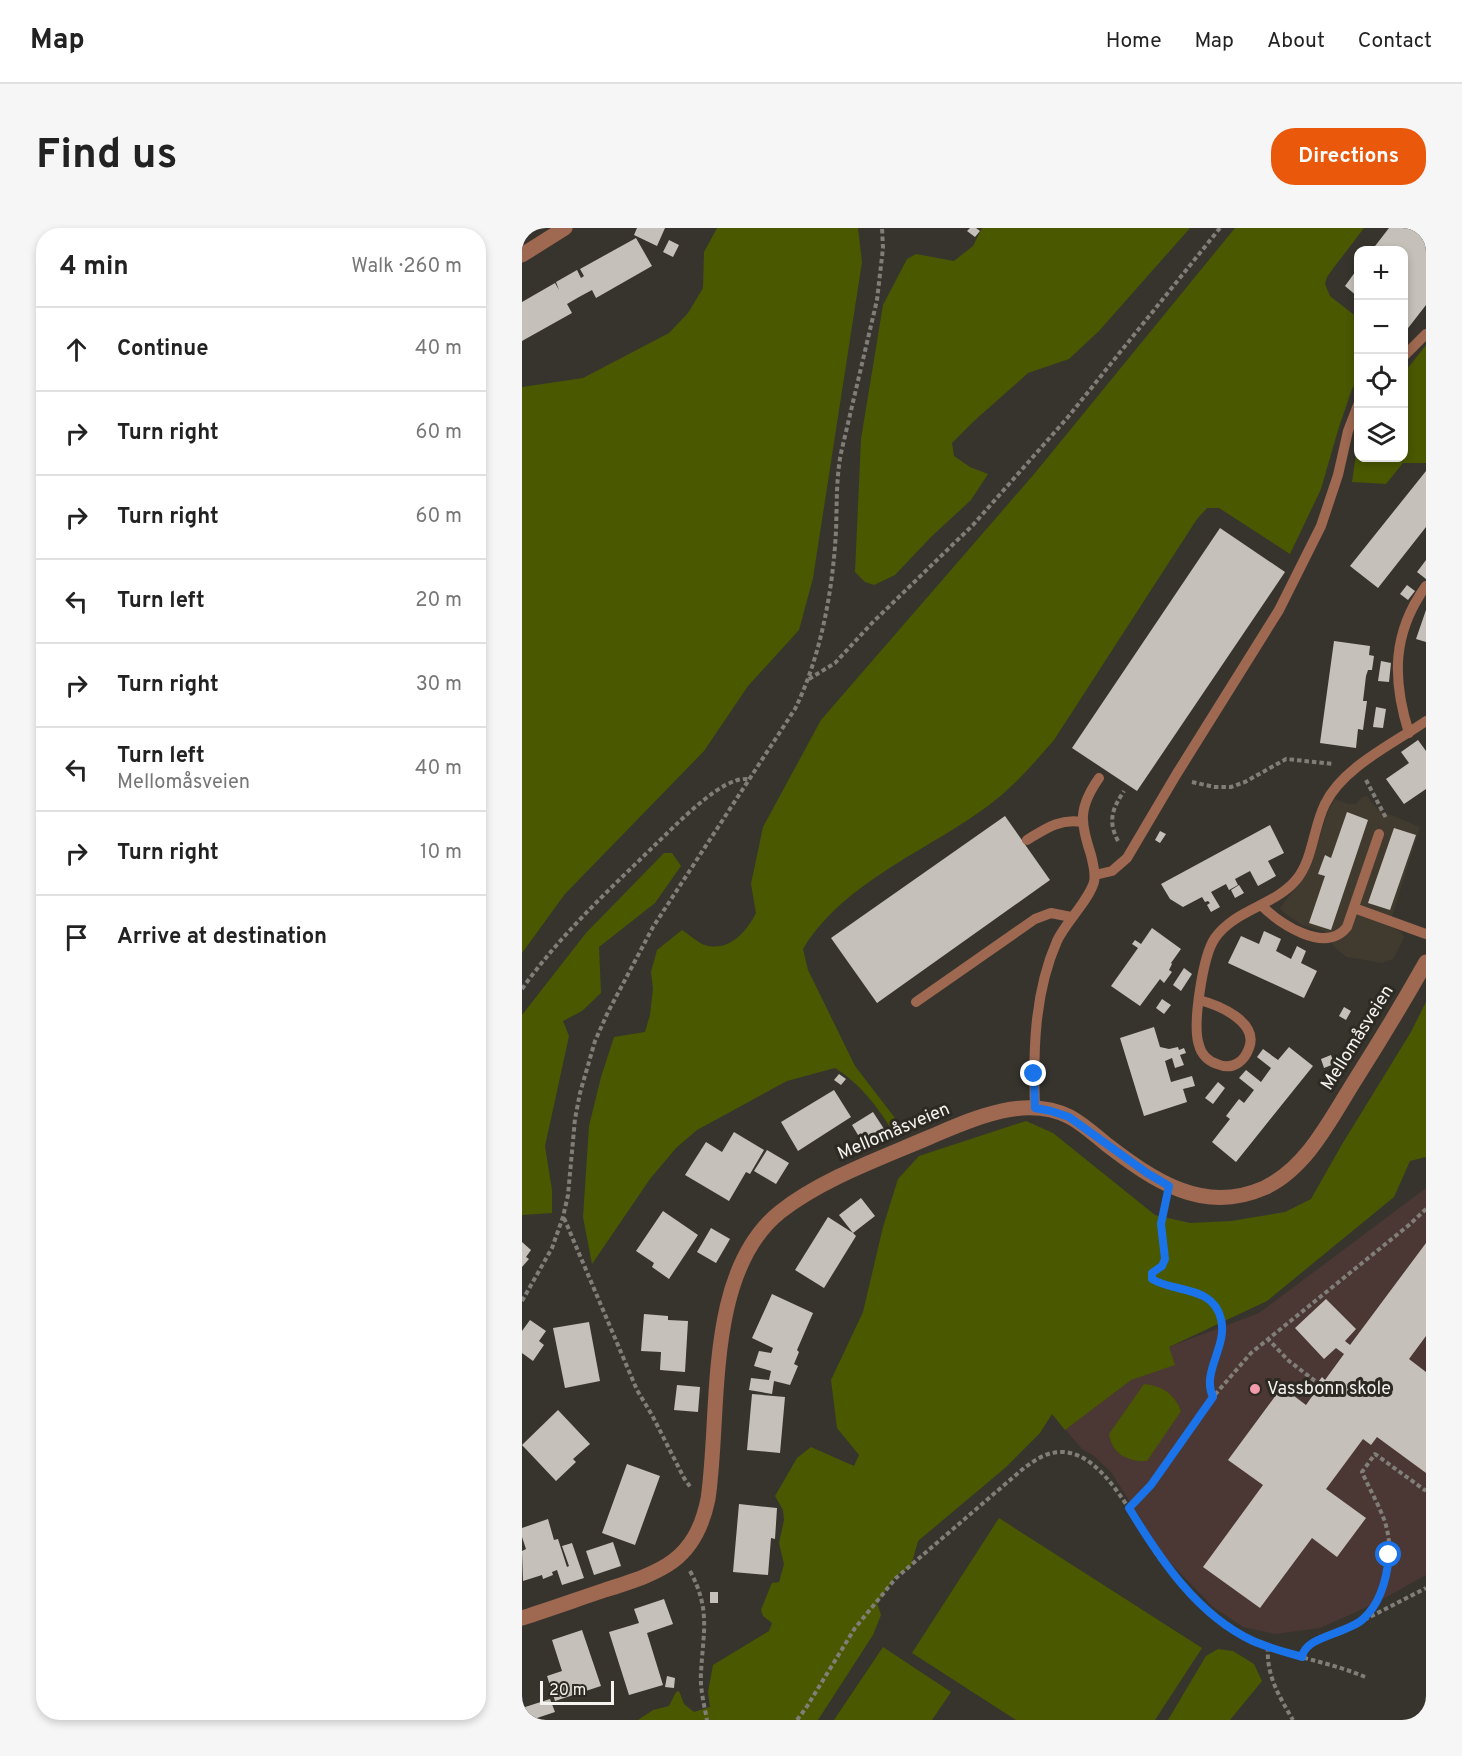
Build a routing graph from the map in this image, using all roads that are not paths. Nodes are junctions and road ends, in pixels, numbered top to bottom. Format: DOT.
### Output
graph roads {
  1 [pos="565,228"];
  2 [pos="522,255"];
  3 [pos="1426,334"];
  4 [pos="1406,354"];
  5 [pos="1358,408"];
  6 [pos="1426,586"];
  7 [pos="1426,721"];
  8 [pos="1409,733"];
  9 [pos="1099,778"];
  10 [pos="1082,822"];
  11 [pos="1378,834"];
  12 [pos="1027,840"];
  13 [pos="1095,875"];
  14 [pos="1261,905"];
  15 [pos="1354,908"];
  16 [pos="1071,917"];
  17 [pos="1426,934"];
  18 [pos="1426,962"];
  19 [pos="1199,1000"];
  20 [pos="916,1002"];
  21 [pos="1035,1108"];
  22 [pos="522,1618"];
  1 -- 2 [label="street"];
  3 -- 4 [label="lane"];
  5 -- 13 [label="lane"];
  6 -- 8 [label="lane"];
  7 -- 8 [label="lane"];
  8 -- 14 [label="lane"];
  9 -- 10 [label="lane"];
  10 -- 12 [label="lane"];
  10 -- 13 [label="lane"];
  11 -- 15 [label="lane"];
  13 -- 16 [label="lane"];
  14 -- 15 [label="lane"];
  14 -- 19 [label="lane"];
  15 -- 17 [label="lane"];
  16 -- 20 [label="lane"];
  16 -- 21 [label="lane"];
  18 -- 21 [label="street, Mellomåsveien"];
  19 -- 19 [label="lane"];
  21 -- 22 [label="street, Mellomåsveien"];
}
